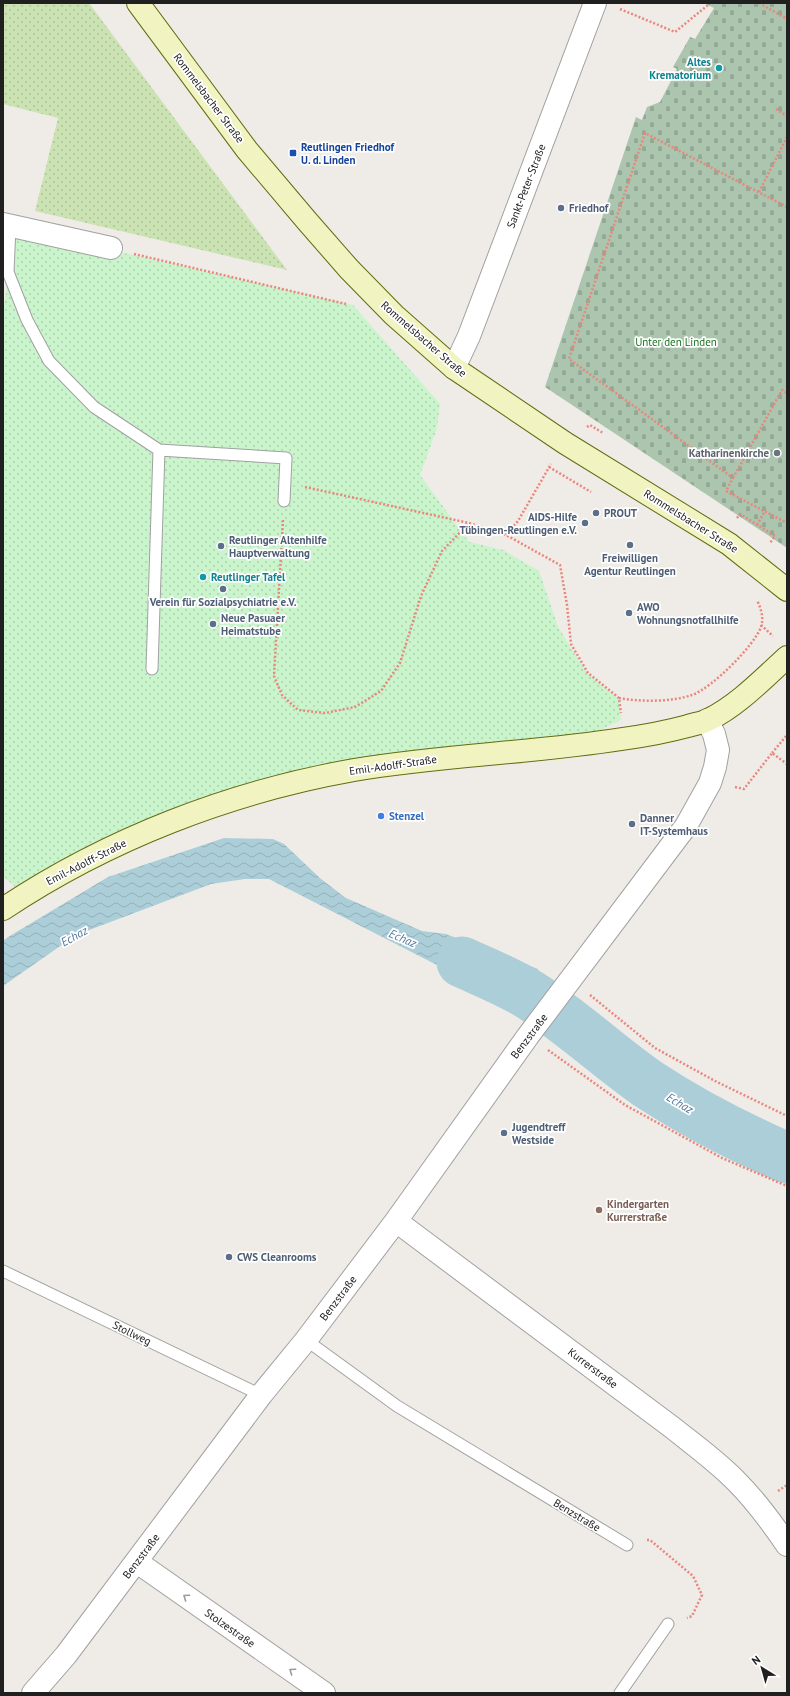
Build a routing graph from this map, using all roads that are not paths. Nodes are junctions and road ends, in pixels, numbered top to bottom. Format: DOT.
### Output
graph roads {
  1 [pos="138,3"];
  2 [pos="595,3"];
  3 [pos="5,225"];
  4 [pos="111,248"];
  5 [pos="454,368"];
  6 [pos="160,450"];
  7 [pos="284,501"];
  8 [pos="787,590"];
  9 [pos="787,657"];
  10 [pos="152,669"];
  11 [pos="707,720"];
  12 [pos="3,909"];
  13 [pos="396,1222"];
  14 [pos="3,1270"];
  15 [pos="306,1340"];
  16 [pos="261,1395"];
  17 [pos="784,1532"];
  18 [pos="627,1545"];
  19 [pos="137,1562"];
  20 [pos="668,1624"];
  21 [pos="33,1693"];
  22 [pos="324,1693"];
  23 [pos="620,1693"];
  1 -- 5 [label="main road, Rommelsbacher Straße"];
  2 -- 5 [label="street, Sankt-Peter-Straße"];
  3 -- 4 [label="street"];
  3 -- 6 [label="lane"];
  5 -- 8 [label="main road, Rommelsbacher Straße"];
  6 -- 7 [label="lane"];
  6 -- 10 [label="lane"];
  9 -- 11 [label="main road, Emil-Adolff-Straße"];
  11 -- 12 [label="main road, Emil-Adolff-Straße"];
  11 -- 13 [label="street, Benzstraße"];
  13 -- 15 [label="street, Benzstraße"];
  13 -- 17 [label="street, Kurrerstraße"];
  14 -- 16 [label="lane, Stollweg"];
  15 -- 16 [label="street, Benzstraße"];
  15 -- 18 [label="lane, Benzstraße"];
  16 -- 19 [label="street, Benzstraße"];
  19 -- 21 [label="street, Benzstraße"];
  22 -- 19 [label="street, Stolzestraße, one-way"];
  20 -- 23 [label="lane"];
}
